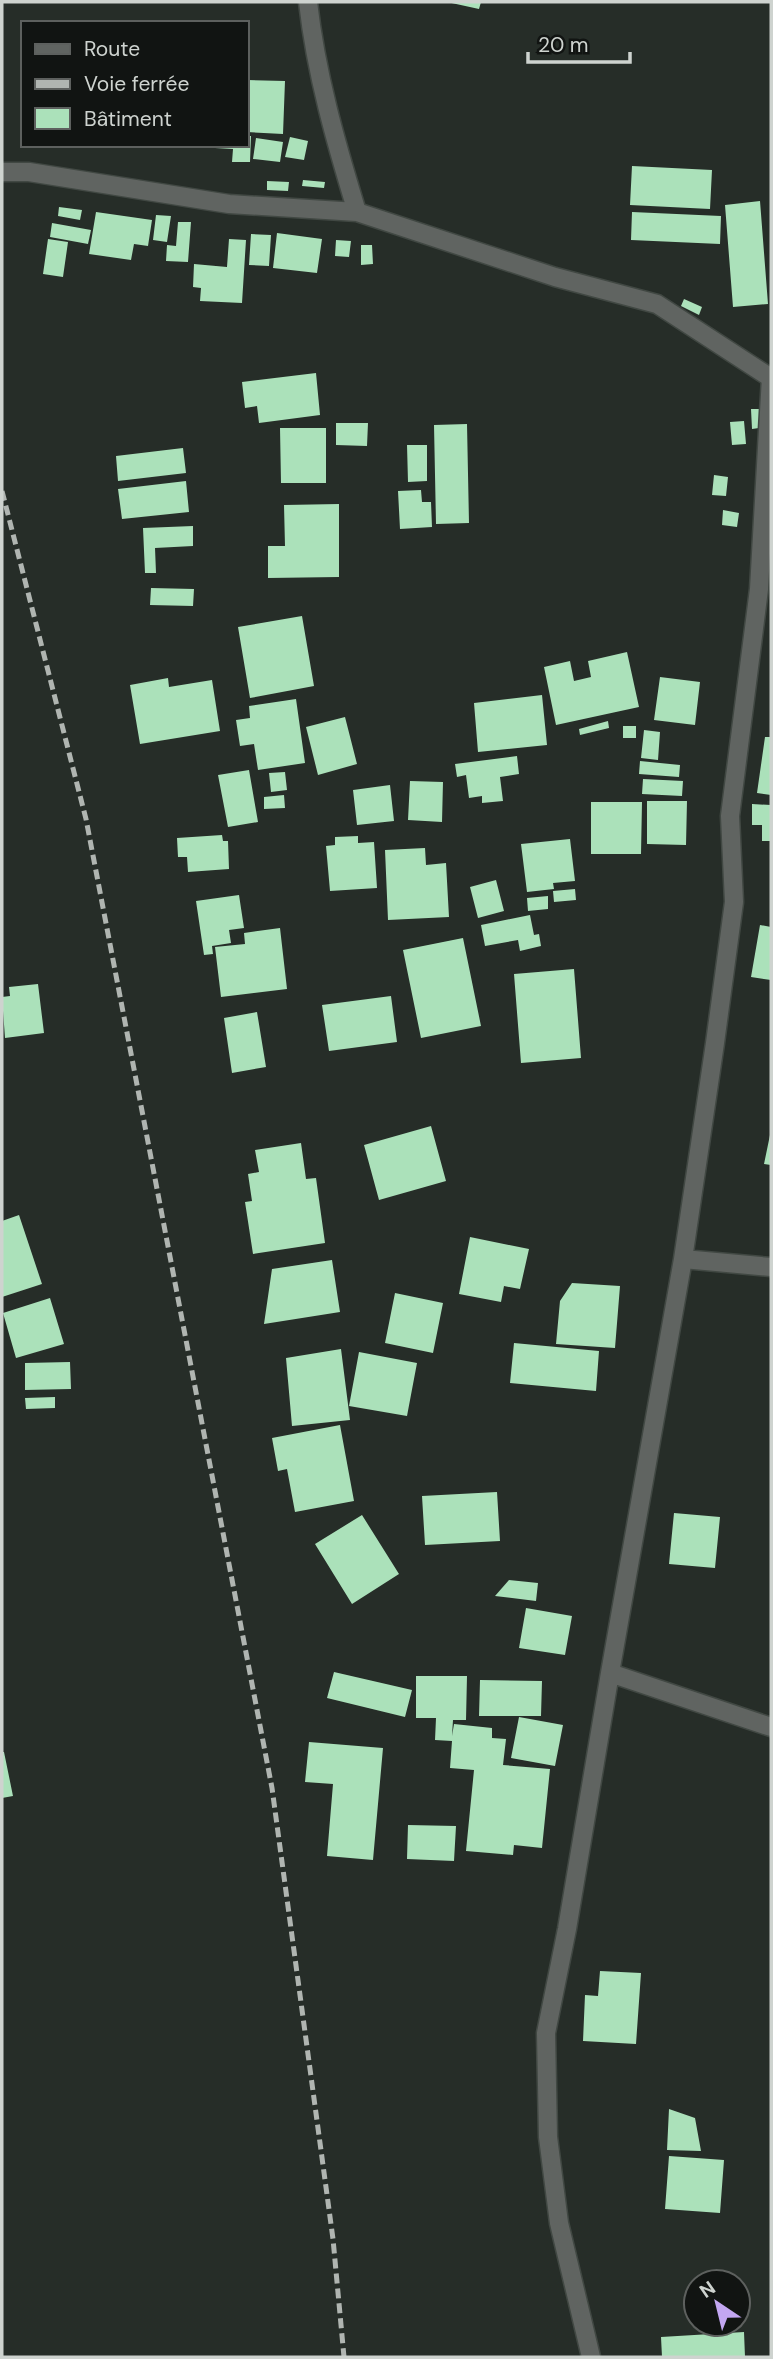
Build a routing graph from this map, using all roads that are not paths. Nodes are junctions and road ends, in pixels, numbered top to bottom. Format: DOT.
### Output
graph roads {
  1 [pos="308,2"];
  2 [pos="2,172"];
  3 [pos="357,212"];
  4 [pos="771,378"];
  5 [pos="683,1259"];
  6 [pos="771,1267"];
  7 [pos="610,1673"];
  8 [pos="771,1727"];
  9 [pos="591,2357"];
  1 -- 3 [label="street"];
  2 -- 3 [label="street"];
  3 -- 4 [label="street"];
  4 -- 5 [label="street"];
  5 -- 6 [label="street"];
  5 -- 7 [label="street"];
  7 -- 8 [label="street"];
  7 -- 9 [label="street"];
}
